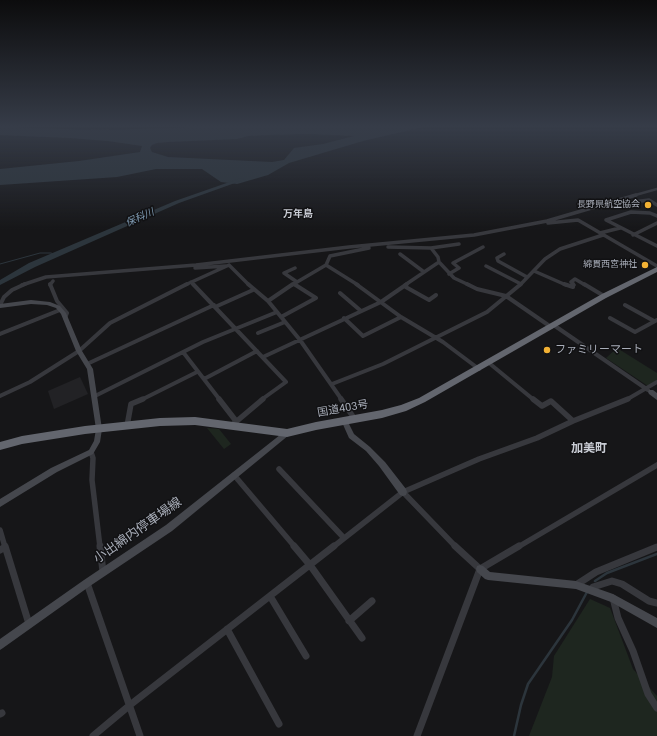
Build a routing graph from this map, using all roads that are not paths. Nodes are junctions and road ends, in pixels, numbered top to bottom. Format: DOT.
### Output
graph roads {
  1 [pos="657,189"];
  2 [pos="657,205"];
  3 [pos="596,207"];
  4 [pos="657,216"];
  5 [pos="539,223"];
  6 [pos="657,223"];
  7 [pos="620,228"];
  8 [pos="601,234"];
  9 [pos="633,235"];
  10 [pos="459,244"];
  11 [pos="377,246"];
  12 [pos="657,246"];
  13 [pos="483,247"];
  14 [pos="431,248"];
  15 [pos="400,254"];
  16 [pos="504,254"];
  17 [pos="439,262"];
  18 [pos="229,265"];
  19 [pos="326,265"];
  20 [pos="486,266"];
  21 [pos="295,268"];
  22 [pos="656,268"];
  23 [pos="155,269"];
  24 [pos="534,271"];
  25 [pos="424,272"];
  26 [pos="449,274"];
  27 [pos="527,278"];
  28 [pos="53,281"];
  29 [pos="191,282"];
  30 [pos="296,283"];
  31 [pos="521,284"];
  32 [pos="404,286"];
  33 [pos="253,290"];
  34 [pos="340,293"];
  35 [pos="436,295"];
  36 [pos="506,296"];
  37 [pos="604,296"];
  38 [pos="268,301"];
  39 [pos="381,302"];
  40 [pos="0,305"];
  41 [pos="625,305"];
  42 [pos="214,306"];
  43 [pos="60,310"];
  44 [pos="361,311"];
  45 [pos="277,312"];
  46 [pos="281,317"];
  47 [pos="401,317"];
  48 [pos="65,318"];
  49 [pos="344,318"];
  50 [pos="610,318"];
  51 [pos="656,320"];
  52 [pos="285,322"];
  53 [pos="553,326"];
  54 [pos="235,328"];
  55 [pos="258,333"];
  56 [pos="0,334"];
  57 [pos="436,338"];
  58 [pos="300,340"];
  59 [pos="79,351"];
  60 [pos="257,351"];
  61 [pos="183,352"];
  62 [pos="263,357"];
  63 [pos="489,363"];
  64 [pos="87,364"];
  65 [pos="479,369"];
  66 [pos="197,372"];
  67 [pos="204,379"];
  68 [pos="657,382"];
  69 [pos="332,384"];
  70 [pos="653,393"];
  71 [pos="0,396"];
  72 [pos="95,396"];
  73 [pos="354,418"];
  74 [pos="344,420"];
  75 [pos="572,421"];
  76 [pos="233,423"];
  77 [pos="127,426"];
  78 [pos="99,429"];
  79 [pos="287,433"];
  80 [pos="0,446"];
  81 [pos="91,452"];
  82 [pos="657,465"];
  83 [pos="279,470"];
  84 [pos="234,475"];
  85 [pos="403,492"];
  86 [pos="0,503"];
  87 [pos="0,530"];
  88 [pos="344,538"];
  89 [pos="657,547"];
  90 [pos="3,549"];
  91 [pos="310,565"];
  92 [pos="480,569"];
  93 [pos="103,572"];
  94 [pos="88,582"];
  95 [pos="576,585"];
  96 [pos="590,590"];
  97 [pos="270,596"];
  98 [pos="613,598"];
  99 [pos="372,601"];
  100 [pos="657,603"];
  101 [pos="349,621"];
  102 [pos="657,623"];
  103 [pos="29,624"];
  104 [pos="227,629"];
  105 [pos="362,638"];
  106 [pos="0,645"];
  107 [pos="306,656"];
  108 [pos="130,705"];
  109 [pos="657,708"];
  110 [pos="279,724"];
  111 [pos="94,736"];
  112 [pos="140,736"];
  113 [pos="417,736"];
  1 -- 3 [label="street"];
  2 -- 3 [label="street"];
  3 -- 5 [label="street"];
  4 -- 7 [label="street"];
  5 -- 8 [label="street"];
  5 -- 11 [label="street"];
  6 -- 9 [label="street"];
  7 -- 8 [label="street"];
  7 -- 9 [label="street"];
  8 -- 22 [label="street"];
  8 -- 24 [label="street"];
  9 -- 12 [label="street"];
  10 -- 14 [label="street"];
  11 -- 14 [label="street"];
  11 -- 19 [label="street"];
  11 -- 23 [label="street"];
  13 -- 26 [label="street"];
  14 -- 17 [label="street"];
  15 -- 25 [label="street"];
  16 -- 27 [label="street"];
  17 -- 25 [label="street"];
  17 -- 26 [label="street"];
  18 -- 23 [label="street"];
  18 -- 29 [label="street"];
  18 -- 33 [label="street"];
  19 -- 30 [label="street"];
  19 -- 39 [label="street"];
  20 -- 31 [label="street"];
  21 -- 30 [label="street"];
  22 -- 37 [label="highway, 国道403号"];
  23 -- 40 [label="street"];
  24 -- 27 [label="street"];
  24 -- 37 [label="street"];
  25 -- 32 [label="street"];
  26 -- 36 [label="street"];
  27 -- 31 [label="street"];
  28 -- 48 [label="street"];
  29 -- 42 [label="street"];
  29 -- 59 [label="street"];
  30 -- 38 [label="street"];
  30 -- 46 [label="street"];
  31 -- 36 [label="street"];
  32 -- 35 [label="street"];
  32 -- 39 [label="street"];
  33 -- 38 [label="street"];
  33 -- 42 [label="street"];
  34 -- 44 [label="street"];
  36 -- 53 [label="street"];
  36 -- 57 [label="street"];
  37 -- 53 [label="highway, 国道403号"];
  38 -- 45 [label="street"];
  39 -- 44 [label="street"];
  39 -- 47 [label="street"];
  40 -- 43 [label="main road"];
  41 -- 51 [label="street"];
  42 -- 54 [label="street"];
  42 -- 64 [label="street"];
  43 -- 48 [label="main road"];
  43 -- 56 [label="street"];
  44 -- 49 [label="street"];
  45 -- 46 [label="street"];
  45 -- 54 [label="street"];
  46 -- 52 [label="street"];
  47 -- 49 [label="street"];
  47 -- 57 [label="street"];
  48 -- 59 [label="main road"];
  49 -- 58 [label="street"];
  50 -- 51 [label="street"];
  52 -- 55 [label="street"];
  52 -- 58 [label="street"];
  53 -- 63 [label="highway, 国道403号"];
  53 -- 70 [label="street"];
  54 -- 60 [label="street"];
  54 -- 61 [label="street"];
  57 -- 65 [label="street"];
  57 -- 69 [label="street"];
  58 -- 62 [label="street"];
  58 -- 69 [label="street"];
  59 -- 64 [label="main road"];
  59 -- 71 [label="street"];
  60 -- 62 [label="street"];
  60 -- 67 [label="street"];
  61 -- 66 [label="street"];
  61 -- 72 [label="street"];
  62 -- 76 [label="street"];
  63 -- 65 [label="highway, 国道403号"];
  63 -- 75 [label="street"];
  64 -- 72 [label="main road"];
  65 -- 73 [label="highway, 国道403号"];
  66 -- 67 [label="street"];
  66 -- 77 [label="street"];
  67 -- 76 [label="street"];
  68 -- 70 [label="street"];
  69 -- 73 [label="street"];
  70 -- 75 [label="street"];
  72 -- 78 [label="main road"];
  73 -- 74 [label="highway, 国道403号"];
  74 -- 79 [label="highway, 国道403号"];
  74 -- 85 [label="main road"];
  75 -- 85 [label="street"];
  76 -- 77 [label="highway, 国道403号"];
  76 -- 79 [label="highway, 国道403号"];
  77 -- 78 [label="highway, 国道403号"];
  78 -- 80 [label="highway, 国道403号"];
  78 -- 81 [label="main road"];
  79 -- 84 [label="main road, 小出綿内停車場線"];
  81 -- 86 [label="main road"];
  81 -- 93 [label="street"];
  82 -- 92 [label="street"];
  83 -- 88 [label="street"];
  84 -- 91 [label="street"];
  84 -- 93 [label="main road, 小出綿内停車場線"];
  85 -- 88 [label="street"];
  85 -- 92 [label="street"];
  87 -- 90 [label="street"];
  88 -- 91 [label="street"];
  89 -- 95 [label="street"];
  90 -- 103 [label="street"];
  91 -- 97 [label="street"];
  91 -- 101 [label="street"];
  92 -- 95 [label="main road"];
  92 -- 113 [label="street"];
  93 -- 94 [label="main road, 小出綿内停車場線"];
  94 -- 103 [label="main road, 小出綿内停車場線"];
  94 -- 108 [label="street"];
  95 -- 96 [label="main road"];
  96 -- 98 [label="main road"];
  96 -- 100 [label="street"];
  97 -- 104 [label="street"];
  97 -- 107 [label="street"];
  98 -- 102 [label="main road"];
  98 -- 109 [label="street"];
  99 -- 101 [label="street"];
  101 -- 105 [label="street"];
  103 -- 106 [label="main road, 小出綿内停車場線"];
  104 -- 108 [label="street"];
  104 -- 110 [label="street"];
  108 -- 111 [label="street"];
  108 -- 112 [label="street"];
}
